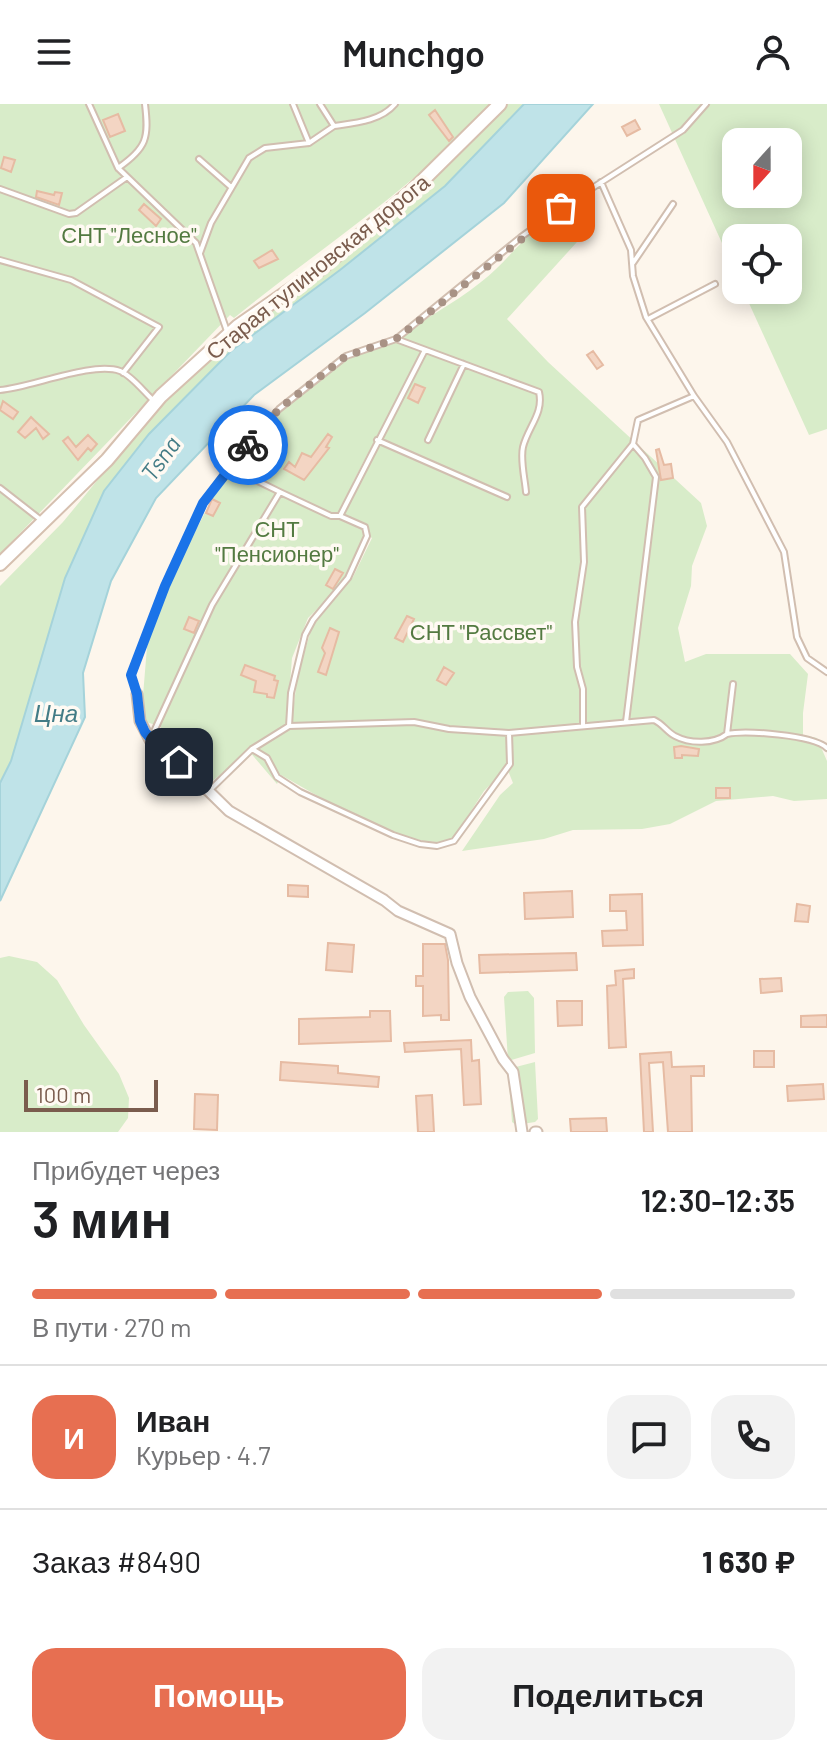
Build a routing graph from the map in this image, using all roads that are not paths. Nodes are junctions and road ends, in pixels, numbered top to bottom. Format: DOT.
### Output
graph roads {
  1 [pos="89,104"];
  2 [pos="145,104"];
  3 [pos="293,104"];
  4 [pos="320,104"];
  5 [pos="395,104"];
  6 [pos="500,104"];
  7 [pos="706,104"];
  8 [pos="334,126"];
  9 [pos="309,143"];
  10 [pos="199,159"];
  11 [pos="118,168"];
  12 [pos="127,177"];
  13 [pos="601,182"];
  14 [pos="231,187"];
  15 [pos="0,189"];
  16 [pos="673,204"];
  17 [pos="200,255"];
  18 [pos="0,260"];
  19 [pos="632,265"];
  20 [pos="715,284"];
  21 [pos="648,319"];
  22 [pos="228,336"];
  23 [pos="396,339"];
  24 [pos="425,350"];
  25 [pos="464,364"];
  26 [pos="123,373"];
  27 [pos="0,390"];
  28 [pos="694,396"];
  29 [pos="155,402"];
  30 [pos="377,440"];
  31 [pos="428,440"];
  32 [pos="633,444"];
  33 [pos="229,467"];
  34 [pos="0,488"];
  35 [pos="280,492"];
  36 [pos="526,492"];
  37 [pos="507,497"];
  38 [pos="340,516"];
  39 [pos="43,521"];
  40 [pos="0,564"];
  41 [pos="827,672"];
  42 [pos="733,684"];
  43 [pos="137,694"];
  44 [pos="626,722"];
  45 [pos="289,726"];
  46 [pos="583,726"];
  47 [pos="509,733"];
  48 [pos="727,734"];
  49 [pos="150,740"];
  50 [pos="827,748"];
  51 [pos="252,749"];
  52 [pos="209,791"];
  53 [pos="522,1132"];
  1 -- 11 [label="lane"];
  2 -- 11 [label="lane"];
  3 -- 9 [label="lane"];
  4 -- 8 [label="lane"];
  5 -- 8 [label="lane"];
  6 -- 22 [label="street, Старая тулиновская дорога"];
  7 -- 13 [label="lane"];
  8 -- 9 [label="lane"];
  9 -- 14 [label="lane"];
  10 -- 14 [label="lane"];
  11 -- 12 [label="lane"];
  12 -- 15 [label="lane"];
  12 -- 17 [label="lane"];
  13 -- 19 [label="lane"];
  13 -- 23 [label="lane"];
  14 -- 17 [label="lane"];
  16 -- 19 [label="lane"];
  17 -- 22 [label="lane"];
  18 -- 26 [label="lane"];
  19 -- 21 [label="lane"];
  20 -- 21 [label="lane"];
  21 -- 28 [label="lane"];
  22 -- 29 [label="street, Старая тулиновская дорога"];
  23 -- 24 [label="lane"];
  23 -- 33 [label="lane"];
  24 -- 25 [label="lane"];
  24 -- 30 [label="lane"];
  25 -- 31 [label="lane"];
  25 -- 36 [label="lane"];
  26 -- 27 [label="lane"];
  26 -- 29 [label="lane"];
  28 -- 32 [label="lane"];
  28 -- 41 [label="lane"];
  29 -- 39 [label="street, Старая тулиновская дорога"];
  30 -- 37 [label="lane"];
  30 -- 38 [label="lane"];
  32 -- 44 [label="lane"];
  32 -- 46 [label="lane"];
  33 -- 35 [label="lane"];
  33 -- 43 [label="lane"];
  34 -- 39 [label="lane"];
  35 -- 38 [label="lane"];
  35 -- 49 [label="lane"];
  38 -- 45 [label="lane"];
  39 -- 40 [label="street, Старая тулиновская дорога"];
  42 -- 48 [label="lane"];
  43 -- 49 [label="street"];
  44 -- 46 [label="lane"];
  44 -- 48 [label="lane"];
  45 -- 47 [label="lane"];
  45 -- 51 [label="lane"];
  46 -- 47 [label="lane"];
  47 -- 51 [label="lane"];
  48 -- 50 [label="lane"];
  49 -- 52 [label="street"];
  51 -- 52 [label="lane"];
  52 -- 53 [label="street"];
}
